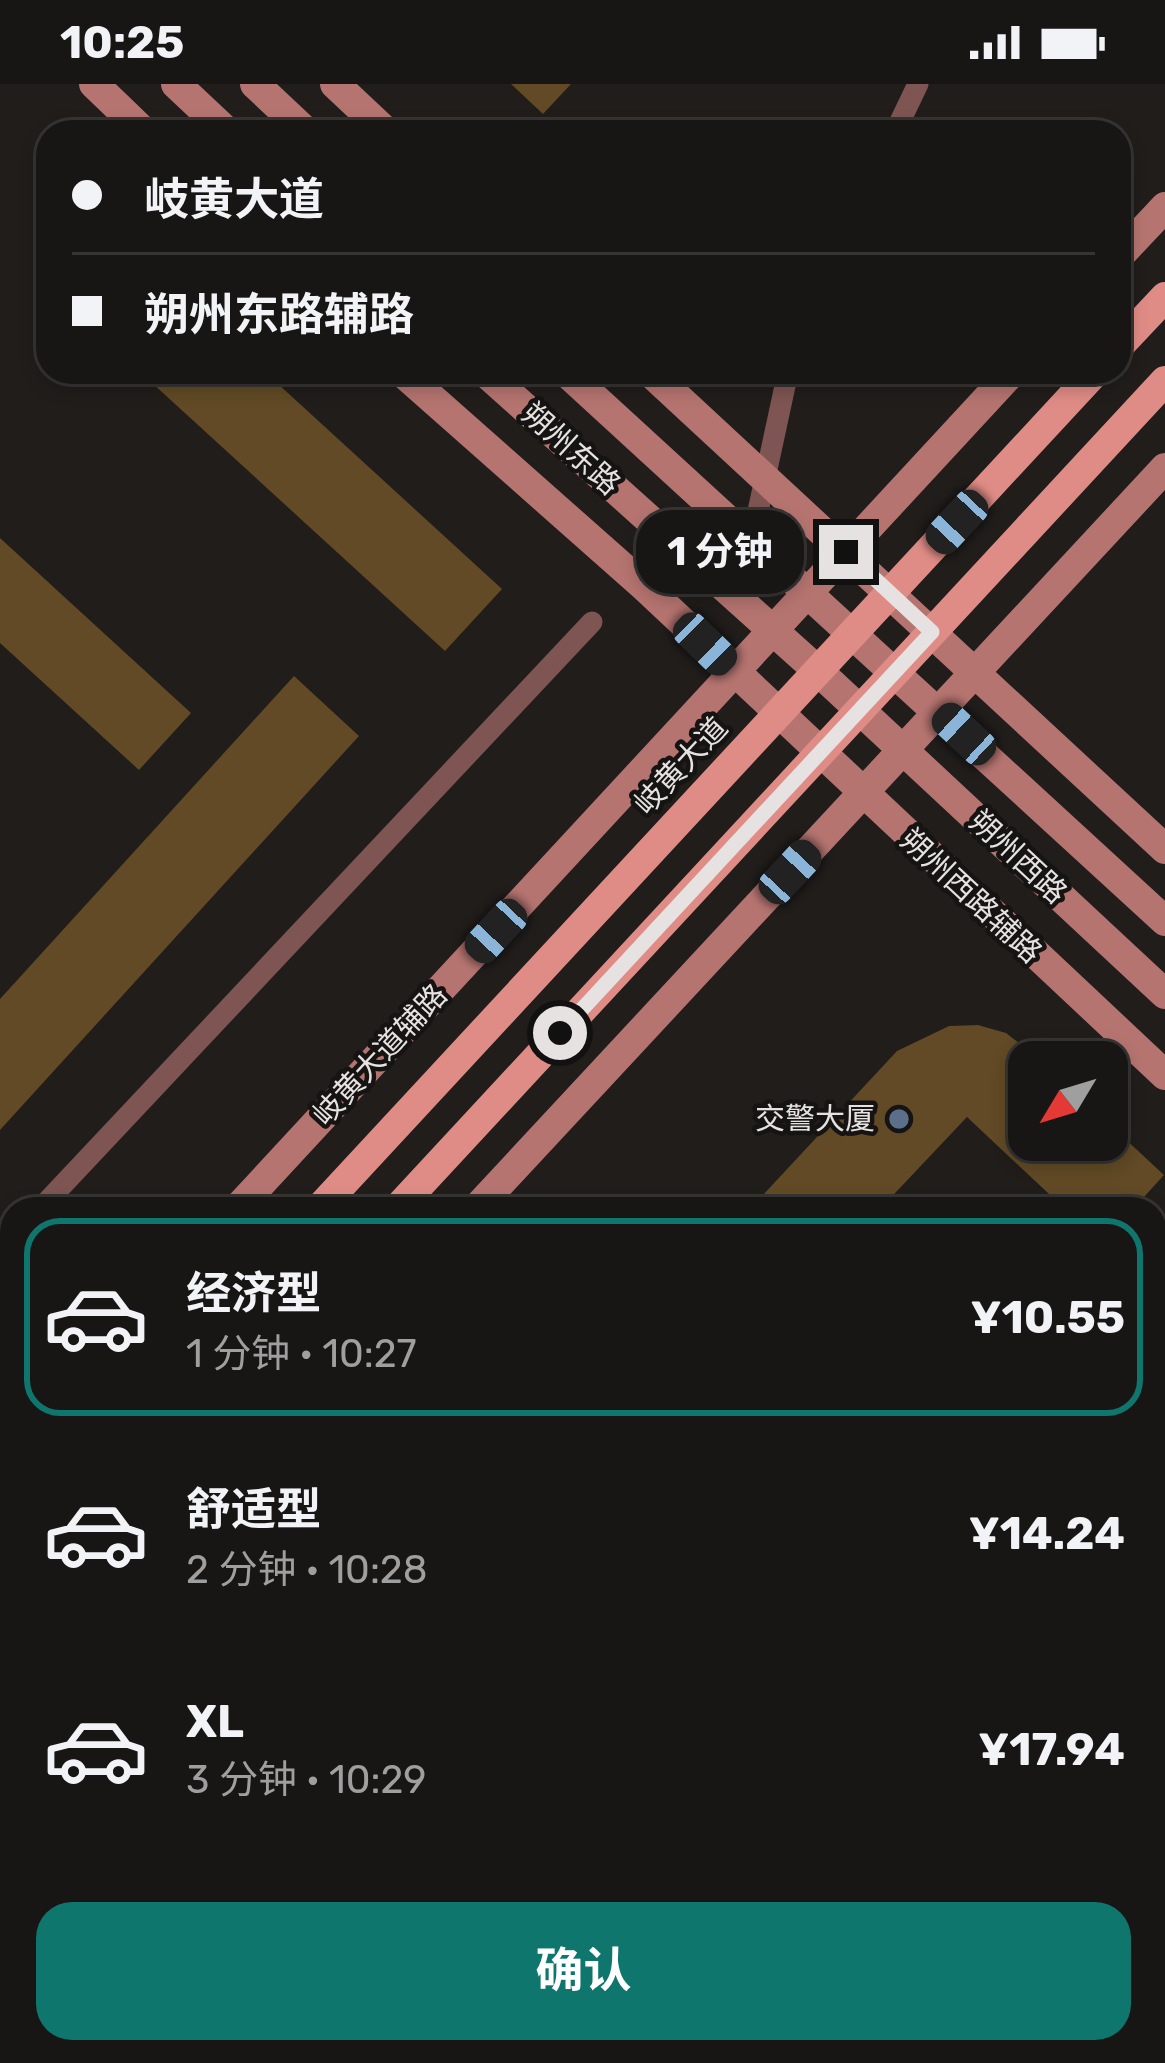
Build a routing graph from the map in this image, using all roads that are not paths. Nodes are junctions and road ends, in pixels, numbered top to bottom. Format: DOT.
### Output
graph roads {
  1 [pos="94,84"];
  2 [pos="176,84"];
  3 [pos="255,84"];
  4 [pos="335,84"];
  5 [pos="918,84"];
  6 [pos="132,120"];
  7 [pos="214,120"];
  8 [pos="293,120"];
  9 [pos="373,120"];
  10 [pos="902,120"];
  11 [pos="1165,207"];
  12 [pos="1131,243"];
  13 [pos="1165,297"];
  14 [pos="1131,333"];
  15 [pos="1165,381"];
  16 [pos="415,384"];
  17 [pos="498,384"];
  18 [pos="579,384"];
  19 [pos="663,384"];
  20 [pos="785,384"];
  21 [pos="1001,384"];
  22 [pos="1084,384"];
  23 [pos="1165,468"];
  24 [pos="764,475"];
  25 [pos="752,539"];
  26 [pos="846,552"];
  27 [pos="809,592"];
  28 [pos="890,593"];
  29 [pos="592,622"];
  30 [pos="773,631"];
  31 [pos="854,632"];
  32 [pos="932,632"];
  33 [pos="818,671"];
  34 [pos="896,671"];
  35 [pos="975,672"];
  36 [pos="734,673"];
  37 [pos="860,710"];
  38 [pos="940,711"];
  39 [pos="778,715"];
  40 [pos="904,750"];
  41 [pos="819,753"];
  42 [pos="862,794"];
  43 [pos="1165,849"];
  44 [pos="1165,921"];
  45 [pos="1165,994"];
  46 [pos="1165,1075"];
  47 [pos="51,1197"];
  48 [pos="248,1197"];
  49 [pos="330,1197"];
  50 [pos="408,1197"];
  51 [pos="487,1197"];
  1 -- 6 [label="main road"];
  2 -- 7 [label="main road"];
  3 -- 8 [label="main road"];
  4 -- 9 [label="main road"];
  5 -- 10 [label="lane"];
  11 -- 12 [label="main road"];
  13 -- 14 [label="main road"];
  15 -- 32 [label="main road"];
  16 -- 36 [label="main road, 朔州西路辅路"];
  17 -- 30 [label="main road, 朔州东路"];
  18 -- 25 [label="main road, 朔州东路"];
  19 -- 24 [label="main road"];
  20 -- 24 [label="lane"];
  21 -- 26 [label="main road, 岐黄大道辅路"];
  22 -- 28 [label="main road, 岐黄大道"];
  23 -- 35 [label="main road"];
  24 -- 25 [label="lane"];
  24 -- 26 [label="main road"];
  25 -- 27 [label="main road, 朔州东路"];
  26 -- 27 [label="main road, 岐黄大道辅路"];
  26 -- 28 [label="main road"];
  27 -- 30 [label="main road, 岐黄大道辅路"];
  27 -- 31 [label="main road, 朔州东路"];
  28 -- 31 [label="main road, 岐黄大道"];
  28 -- 32 [label="main road"];
  29 -- 47 [label="lane"];
  30 -- 33 [label="main road, 朔州东路"];
  30 -- 36 [label="main road, 岐黄大道辅路"];
  31 -- 33 [label="main road, 岐黄大道"];
  31 -- 34 [label="main road, 朔州西路"];
  32 -- 34 [label="main road"];
  32 -- 35 [label="main road"];
  33 -- 37 [label="main road, 朔州西路"];
  33 -- 39 [label="main road, 岐黄大道"];
  34 -- 37 [label="main road"];
  34 -- 38 [label="main road, 朔州西路"];
  35 -- 38 [label="main road"];
  35 -- 43 [label="main road"];
  36 -- 39 [label="main road, 朔州西路辅路"];
  36 -- 48 [label="main road, 岐黄大道辅路"];
  37 -- 40 [label="main road, 朔州西路"];
  37 -- 41 [label="main road"];
  38 -- 40 [label="main road"];
  38 -- 44 [label="main road, 朔州西路"];
  39 -- 41 [label="main road, 朔州西路辅路"];
  39 -- 49 [label="main road, 岐黄大道"];
  40 -- 42 [label="main road"];
  40 -- 45 [label="main road, 朔州西路"];
  41 -- 42 [label="main road, 朔州西路辅路"];
  41 -- 50 [label="main road"];
  42 -- 46 [label="main road, 朔州西路辅路"];
  42 -- 51 [label="main road"];
}
